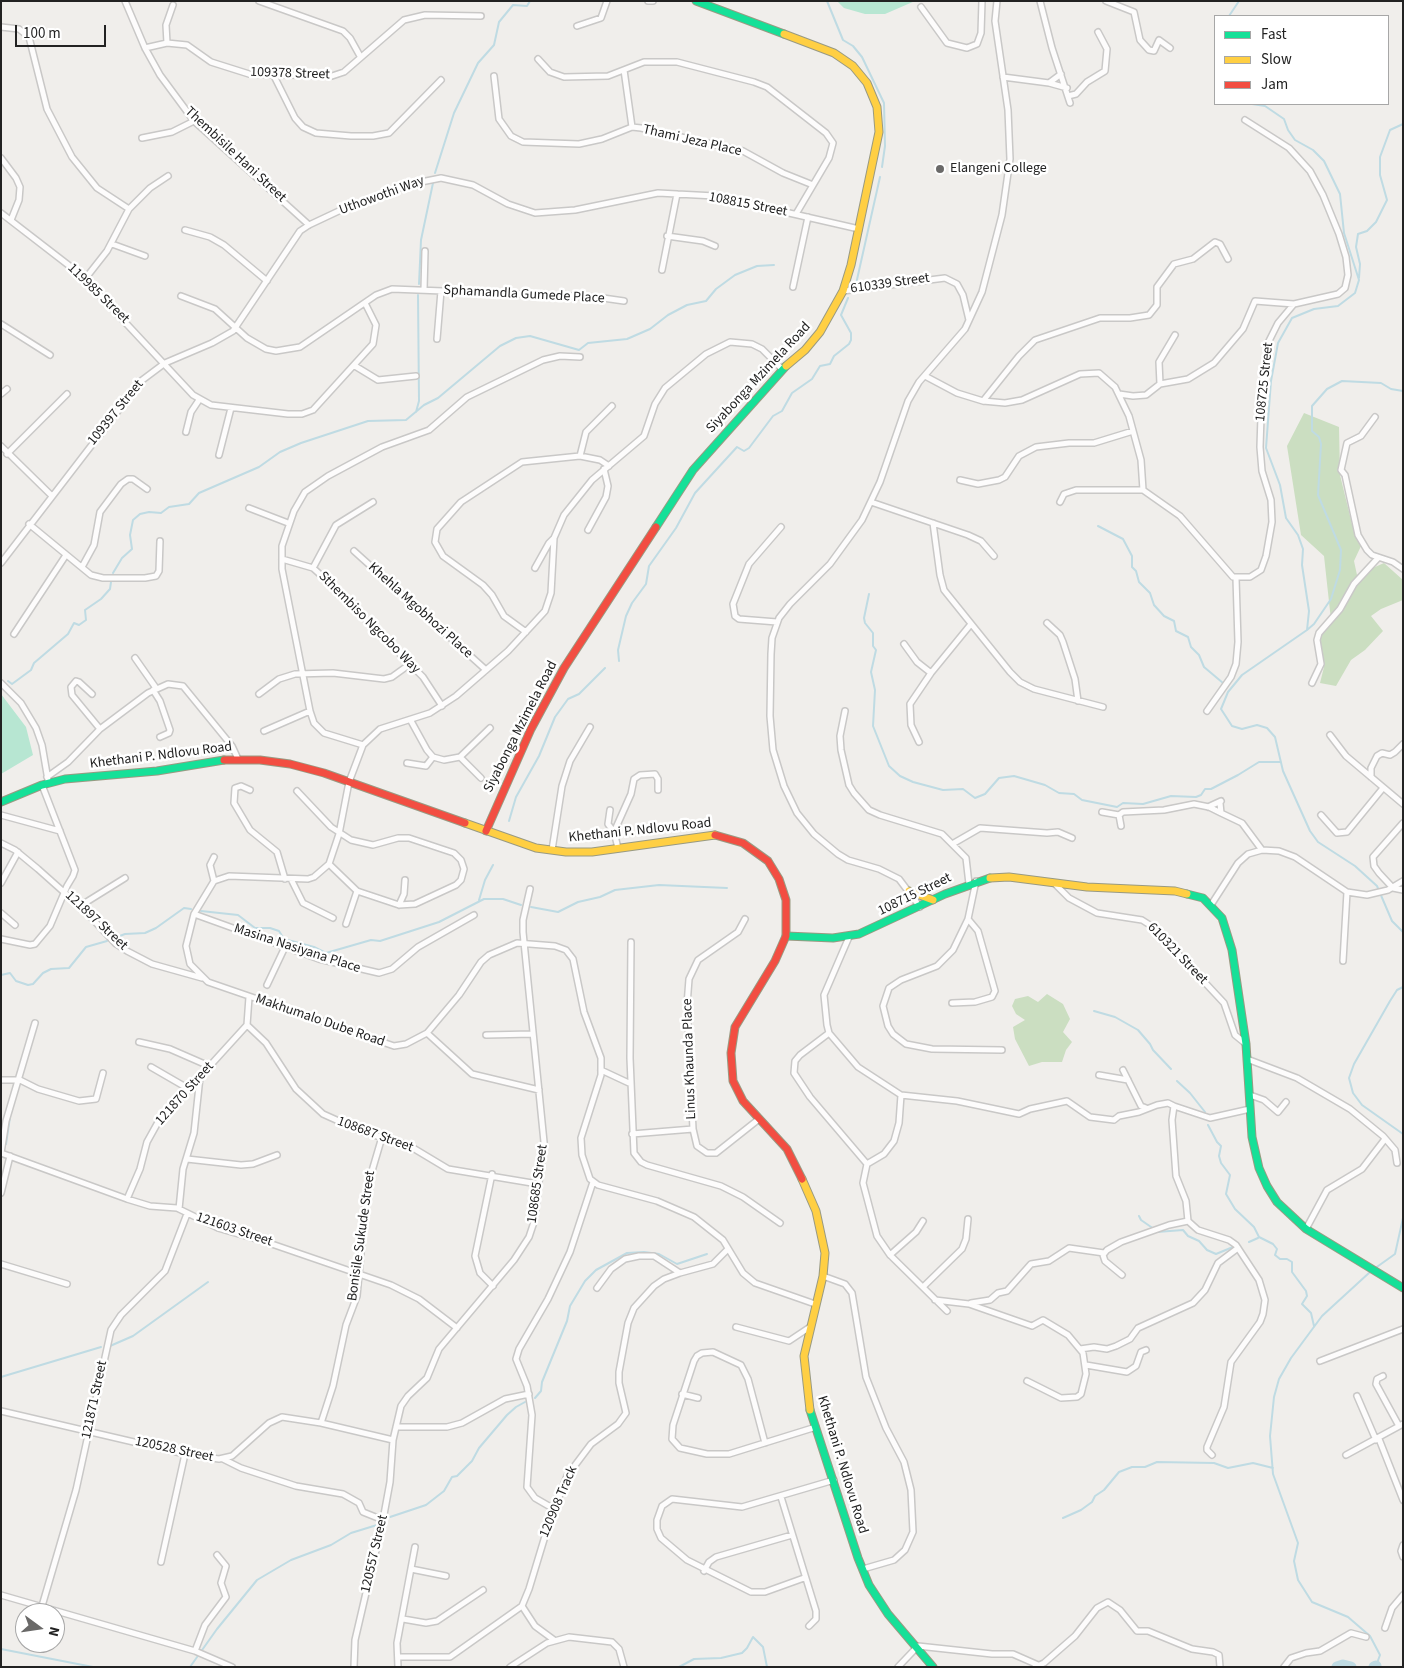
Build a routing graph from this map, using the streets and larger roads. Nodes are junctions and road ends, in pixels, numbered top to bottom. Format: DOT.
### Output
graph roads {
  1 [pos="125,1"];
  2 [pos="259,1"];
  3 [pos="608,1"];
  4 [pos="648,1"];
  5 [pos="653,1"];
  6 [pos="696,1"];
  7 [pos="982,1"];
  8 [pos="997,1"];
  9 [pos="1040,1"];
  10 [pos="1106,1"];
  11 [pos="173,5"];
  12 [pos="921,7"];
  13 [pos="481,16"];
  14 [pos="577,26"];
  15 [pos="1,28"];
  16 [pos="1098,32"];
  17 [pos="167,43"];
  18 [pos="145,48"];
  19 [pos="1170,48"];
  20 [pos="360,56"];
  21 [pos="538,58"];
  22 [pos="624,70"];
  23 [pos="1061,74"];
  24 [pos="274,76"];
  25 [pos="494,76"];
  26 [pos="1003,78"];
  27 [pos="441,80"];
  28 [pos="1049,83"];
  29 [pos="1066,88"];
  30 [pos="1068,96"];
  31 [pos="1070,103"];
  32 [pos="1245,120"];
  33 [pos="194,121"];
  34 [pos="632,127"];
  35 [pos="142,138"];
  36 [pos="1,158"];
  37 [pos="168,176"];
  38 [pos="813,185"];
  39 [pos="658,193"];
  40 [pos="677,194"];
  41 [pos="129,209"];
  42 [pos="1,213"];
  43 [pos="796,214"];
  44 [pos="808,217"];
  45 [pos="11,220"];
  46 [pos="309,224"];
  47 [pos="859,228"];
  48 [pos="184,230"];
  49 [pos="667,236"];
  50 [pos="112,244"];
  51 [pos="715,246"];
  52 [pos="425,251"];
  53 [pos="145,256"];
  54 [pos="1228,259"];
  55 [pos="662,270"];
  56 [pos="85,279"];
  57 [pos="267,281"];
  58 [pos="793,287"];
  59 [pos="424,290"];
  60 [pos="441,291"];
  61 [pos="843,291"];
  62 [pos="181,296"];
  63 [pos="624,301"];
  64 [pos="365,303"];
  65 [pos="1294,304"];
  66 [pos="969,321"];
  67 [pos="1,324"];
  68 [pos="236,328"];
  69 [pos="1175,335"];
  70 [pos="437,339"];
  71 [pos="50,355"];
  72 [pos="580,357"];
  73 [pos="165,363"];
  74 [pos="355,366"];
  75 [pos="782,369"];
  76 [pos="416,376"];
  77 [pos="924,376"];
  78 [pos="1160,384"];
  79 [pos="7,389"];
  80 [pos="1,394"];
  81 [pos="66,394"];
  82 [pos="1118,394"];
  83 [pos="199,400"];
  84 [pos="984,401"];
  85 [pos="612,406"];
  86 [pos="231,408"];
  87 [pos="1374,417"];
  88 [pos="186,432"];
  89 [pos="1133,432"];
  90 [pos="1,446"];
  91 [pos="7,454"];
  92 [pos="219,455"];
  93 [pos="580,456"];
  94 [pos="606,467"];
  95 [pos="960,480"];
  96 [pos="147,489"];
  97 [pos="1143,490"];
  98 [pos="51,495"];
  99 [pos="373,502"];
  100 [pos="872,502"];
  101 [pos="1060,502"];
  102 [pos="249,508"];
  103 [pos="288,522"];
  104 [pos="30,524"];
  105 [pos="933,524"];
  106 [pos="781,527"];
  107 [pos="588,530"];
  108 [pos="554,538"];
  109 [pos="160,541"];
  110 [pos="354,551"];
  111 [pos="66,555"];
  112 [pos="994,556"];
  113 [pos="1378,558"];
  114 [pos="282,559"];
  115 [pos="1,563"];
  116 [pos="82,568"];
  117 [pos="313,568"];
  118 [pos="536,568"];
  119 [pos="1403,569"];
  120 [pos="1236,578"];
  121 [pos="778,622"];
  122 [pos="1047,623"];
  123 [pos="971,624"];
  124 [pos="526,632"];
  125 [pos="14,634"];
  126 [pos="904,644"];
  127 [pos="135,658"];
  128 [pos="410,664"];
  129 [pos="486,670"];
  130 [pos="930,673"];
  131 [pos="303,674"];
  132 [pos="1,683"];
  133 [pos="1312,683"];
  134 [pos="155,689"];
  135 [pos="92,694"];
  136 [pos="259,694"];
  137 [pos="1078,701"];
  138 [pos="442,706"];
  139 [pos="1103,707"];
  140 [pos="310,711"];
  141 [pos="845,711"];
  142 [pos="1207,711"];
  143 [pos="411,721"];
  144 [pos="590,727"];
  145 [pos="490,728"];
  146 [pos="100,729"];
  147 [pos="264,731"];
  148 [pos="1330,735"];
  149 [pos="160,737"];
  150 [pos="919,742"];
  151 [pos="1403,744"];
  152 [pos="363,745"];
  153 [pos="433,757"];
  154 [pos="460,758"];
  155 [pos="238,759"];
  156 [pos="407,762"];
  157 [pos="1370,777"];
  158 [pos="481,778"];
  159 [pos="46,781"];
  160 [pos="349,782"];
  161 [pos="1383,788"];
  162 [pos="250,790"];
  163 [pos="658,790"];
  164 [pos="297,791"];
  165 [pos="1,802"];
  166 [pos="1403,804"];
  167 [pos="1208,807"];
  168 [pos="610,810"];
  169 [pos="1102,812"];
  170 [pos="1221,814"];
  171 [pos="1,815"];
  172 [pos="1119,815"];
  173 [pos="1321,815"];
  174 [pos="1403,823"];
  175 [pos="1122,826"];
  176 [pos="60,831"];
  177 [pos="486,831"];
  178 [pos="614,832"];
  179 [pos="340,834"];
  180 [pos="1072,838"];
  181 [pos="1,843"];
  182 [pos="954,843"];
  183 [pos="618,848"];
  184 [pos="552,850"];
  185 [pos="1262,850"];
  186 [pos="18,852"];
  187 [pos="214,857"];
  188 [pos="329,864"];
  189 [pos="125,878"];
  190 [pos="288,879"];
  191 [pos="405,880"];
  192 [pos="214,881"];
  193 [pos="976,881"];
  194 [pos="1403,881"];
  195 [pos="1,883"];
  196 [pos="969,884"];
  197 [pos="1055,884"];
  198 [pos="530,888"];
  199 [pos="1391,889"];
  200 [pos="1403,890"];
  201 [pos="357,891"];
  202 [pos="909,891"];
  203 [pos="1347,892"];
  204 [pos="65,894"];
  205 [pos="933,900"];
  206 [pos="399,905"];
  207 [pos="1211,905"];
  208 [pos="80,906"];
  209 [pos="920,907"];
  210 [pos="1,913"];
  211 [pos="194,914"];
  212 [pos="474,915"];
  213 [pos="333,918"];
  214 [pos="745,919"];
  215 [pos="968,919"];
  216 [pos="346,924"];
  217 [pos="14,925"];
  218 [pos="786,936"];
  219 [pos="849,937"];
  220 [pos="1,938"];
  221 [pos="631,942"];
  222 [pos="523,943"];
  223 [pos="285,947"];
  224 [pos="1343,961"];
  225 [pos="202,978"];
  226 [pos="267,986"];
  227 [pos="249,997"];
  228 [pos="952,1002"];
  229 [pos="35,1023"];
  230 [pos="247,1025"];
  231 [pos="830,1032"];
  232 [pos="427,1033"];
  233 [pos="533,1034"];
  234 [pos="486,1035"];
  235 [pos="139,1042"];
  236 [pos="1246,1044"];
  237 [pos="1002,1050"];
  238 [pos="1247,1059"];
  239 [pos="209,1066"];
  240 [pos="151,1067"];
  241 [pos="601,1070"];
  242 [pos="1123,1070"];
  243 [pos="103,1073"];
  244 [pos="1099,1075"];
  245 [pos="200,1077"];
  246 [pos="1,1080"];
  247 [pos="1128,1080"];
  248 [pos="17,1081"];
  249 [pos="631,1084"];
  250 [pos="189,1089"];
  251 [pos="539,1090"];
  252 [pos="901,1095"];
  253 [pos="1250,1095"];
  254 [pos="1286,1102"];
  255 [pos="1174,1106"];
  256 [pos="1146,1108"];
  257 [pos="1250,1108"];
  258 [pos="759,1119"];
  259 [pos="693,1129"];
  260 [pos="632,1134"];
  261 [pos="382,1137"];
  262 [pos="1385,1139"];
  263 [pos="1,1153"];
  264 [pos="277,1155"];
  265 [pos="10,1156"];
  266 [pos="187,1158"];
  267 [pos="1397,1163"];
  268 [pos="867,1164"];
  269 [pos="492,1174"];
  270 [pos="593,1182"];
  271 [pos="538,1184"];
  272 [pos="1,1193"];
  273 [pos="127,1199"];
  274 [pos="179,1209"];
  275 [pos="187,1214"];
  276 [pos="968,1219"];
  277 [pos="923,1221"];
  278 [pos="1188,1221"];
  279 [pos="780,1223"];
  280 [pos="1306,1229"];
  281 [pos="1238,1248"];
  282 [pos="728,1249"];
  283 [pos="1104,1253"];
  284 [pos="890,1255"];
  285 [pos="1,1264"];
  286 [pos="680,1273"];
  287 [pos="360,1274"];
  288 [pos="1122,1275"];
  289 [pos="823,1276"];
  290 [pos="67,1284"];
  291 [pos="493,1286"];
  292 [pos="923,1287"];
  293 [pos="597,1288"];
  294 [pos="1403,1288"];
  295 [pos="935,1300"];
  296 [pos="816,1304"];
  297 [pos="964,1304"];
  298 [pos="947,1312"];
  299 [pos="736,1327"];
  300 [pos="810,1327"];
  301 [pos="457,1328"];
  302 [pos="1403,1330"];
  303 [pos="1080,1349"];
  304 [pos="1146,1350"];
  305 [pos="1320,1361"];
  306 [pos="1086,1365"];
  307 [pos="1383,1376"];
  308 [pos="1027,1381"];
  309 [pos="529,1394"];
  310 [pos="682,1394"];
  311 [pos="1357,1396"];
  312 [pos="698,1398"];
  313 [pos="1,1412"];
  314 [pos="321,1422"];
  315 [pos="1401,1425"];
  316 [pos="396,1426"];
  317 [pos="816,1427"];
  318 [pos="88,1432"];
  319 [pos="1378,1439"];
  320 [pos="393,1440"];
  321 [pos="765,1443"];
  322 [pos="185,1454"];
  323 [pos="1212,1455"];
  324 [pos="1346,1455"];
  325 [pos="223,1459"];
  326 [pos="834,1480"];
  327 [pos="781,1496"];
  328 [pos="1403,1500"];
  329 [pos="554,1509"];
  330 [pos="383,1520"];
  331 [pos="792,1535"];
  332 [pos="1403,1545"];
  333 [pos="415,1547"];
  334 [pos="218,1555"];
  335 [pos="1403,1557"];
  336 [pos="161,1562"];
  337 [pos="411,1569"];
  338 [pos="862,1569"];
  339 [pos="704,1571"];
  340 [pos="446,1576"];
  341 [pos="804,1578"];
  342 [pos="483,1590"];
  343 [pos="1403,1594"];
  344 [pos="1,1595"];
  345 [pos="31,1603"];
  346 [pos="43,1603"];
  347 [pos="522,1606"];
  348 [pos="65,1613"];
  349 [pos="403,1618"];
  350 [pos="809,1626"];
  351 [pos="1385,1628"];
  352 [pos="1366,1636"];
  353 [pos="554,1640"];
  354 [pos="918,1646"];
  355 [pos="200,1653"];
  356 [pos="398,1657"];
  357 [pos="1037,1666"];
  358 [pos="232,1667"];
  359 [pos="354,1667"];
  360 [pos="398,1667"];
  361 [pos="510,1667"];
  362 [pos="624,1667"];
  363 [pos="898,1667"];
  364 [pos="933,1667"];
  365 [pos="1220,1667"];
  366 [pos="1284,1667"];
  1 -- 18 [label="street, Thembisile Hani Street"];
  2 -- 20 [label="street"];
  3 -- 14 [label="street"];
  4 -- 5 [label="street"];
  6 -- 47 [label="street, Siyabonga Mzimela Road"];
  7 -- 12 [label="street"];
  8 -- 26 [label="street"];
  9 -- 23 [label="street"];
  10 -- 19 [label="street"];
  11 -- 17 [label="street"];
  13 -- 20 [label="street, 109378 Street"];
  15 -- 41 [label="street"];
  16 -- 30 [label="street"];
  17 -- 18 [label="street, 109378 Street"];
  17 -- 24 [label="street, 109378 Street"];
  18 -- 33 [label="street, Thembisile Hani Street"];
  20 -- 24 [label="street, 109378 Street"];
  21 -- 22 [label="street"];
  22 -- 34 [label="street"];
  22 -- 38 [label="street"];
  23 -- 28 [label="street"];
  23 -- 29 [label="street"];
  24 -- 27 [label="street"];
  25 -- 34 [label="street, Thami Jeza Place"];
  26 -- 28 [label="street"];
  26 -- 66 [label="street"];
  28 -- 29 [label="street"];
  29 -- 30 [label="street"];
  30 -- 31 [label="street"];
  32 -- 65 [label="street"];
  33 -- 35 [label="street"];
  33 -- 46 [label="street, Thembisile Hani Street"];
  34 -- 38 [label="street, Thami Jeza Place"];
  36 -- 45 [label="street"];
  37 -- 41 [label="street"];
  38 -- 43 [label="street"];
  39 -- 40 [label="street, 108815 Street"];
  39 -- 46 [label="street, Uthowothi Way"];
  40 -- 43 [label="street, 108815 Street"];
  40 -- 49 [label="street"];
  41 -- 50 [label="street"];
  42 -- 45 [label="street, 119985 Street"];
  43 -- 44 [label="street, 108815 Street"];
  44 -- 47 [label="street, 108815 Street"];
  44 -- 58 [label="street"];
  45 -- 56 [label="street, 119985 Street"];
  46 -- 57 [label="street, 109397 Street"];
  47 -- 61 [label="street, Siyabonga Mzimela Road"];
  48 -- 57 [label="street"];
  49 -- 51 [label="street"];
  49 -- 55 [label="street"];
  50 -- 53 [label="street"];
  50 -- 56 [label="street"];
  52 -- 59 [label="street, Sphamandla Gumede Place"];
  54 -- 84 [label="street"];
  56 -- 73 [label="street, 119985 Street"];
  57 -- 68 [label="street, 109397 Street"];
  59 -- 60 [label="street, Sphamandla Gumede Place"];
  59 -- 64 [label="street, Sphamandla Gumede Place"];
  60 -- 63 [label="street, Sphamandla Gumede Place"];
  60 -- 70 [label="street"];
  61 -- 66 [label="street, 610339 Street"];
  61 -- 75 [label="street, Siyabonga Mzimela Road"];
  62 -- 68 [label="street, Sphamandla Gumede Place"];
  64 -- 68 [label="street, Sphamandla Gumede Place"];
  64 -- 74 [label="street"];
  65 -- 78 [label="street"];
  65 -- 120 [label="street, 108725 Street"];
  66 -- 77 [label="street"];
  67 -- 71 [label="street"];
  68 -- 73 [label="street, 109397 Street"];
  69 -- 78 [label="street"];
  72 -- 103 [label="street"];
  73 -- 83 [label="street, 119985 Street"];
  73 -- 98 [label="street, 109397 Street"];
  74 -- 76 [label="street"];
  74 -- 86 [label="street"];
  75 -- 94 [label="street"];
  75 -- 177 [label="street, Siyabonga Mzimela Road"];
  77 -- 84 [label="street"];
  77 -- 100 [label="street"];
  78 -- 82 [label="street"];
  79 -- 80 [label="street"];
  81 -- 91 [label="street"];
  82 -- 84 [label="street"];
  82 -- 89 [label="street"];
  83 -- 86 [label="street"];
  83 -- 88 [label="street"];
  85 -- 93 [label="street"];
  86 -- 92 [label="street"];
  87 -- 113 [label="street"];
  89 -- 95 [label="street"];
  89 -- 97 [label="street"];
  90 -- 91 [label="street"];
  91 -- 98 [label="street"];
  93 -- 94 [label="street"];
  93 -- 124 [label="street"];
  94 -- 107 [label="street"];
  94 -- 108 [label="street"];
  96 -- 116 [label="street"];
  97 -- 101 [label="street"];
  97 -- 120 [label="street"];
  98 -- 104 [label="street, 109397 Street"];
  99 -- 117 [label="street"];
  100 -- 105 [label="street"];
  100 -- 121 [label="street"];
  102 -- 103 [label="street"];
  103 -- 114 [label="street"];
  104 -- 111 [label="street"];
  104 -- 115 [label="street, 109397 Street"];
  105 -- 112 [label="street"];
  105 -- 123 [label="street"];
  106 -- 121 [label="street"];
  108 -- 118 [label="street"];
  108 -- 124 [label="street"];
  109 -- 116 [label="street"];
  110 -- 129 [label="street, Khehla Mgobhozi Place"];
  111 -- 116 [label="street"];
  111 -- 125 [label="street"];
  113 -- 119 [label="street"];
  113 -- 133 [label="street"];
  114 -- 117 [label="street, Sthembiso Ngcobo Way"];
  114 -- 131 [label="street"];
  117 -- 128 [label="street, Sthembiso Ngcobo Way"];
  120 -- 142 [label="street"];
  121 -- 202 [label="street"];
  122 -- 137 [label="street"];
  123 -- 130 [label="street"];
  123 -- 137 [label="street"];
  124 -- 129 [label="street"];
  126 -- 130 [label="street"];
  127 -- 134 [label="street"];
  128 -- 131 [label="street"];
  128 -- 138 [label="street, Sthembiso Ngcobo Way"];
  129 -- 138 [label="street"];
  130 -- 150 [label="street"];
  131 -- 136 [label="street"];
  131 -- 140 [label="street"];
  132 -- 159 [label="street"];
  134 -- 146 [label="street"];
  134 -- 149 [label="street"];
  134 -- 155 [label="street"];
  135 -- 146 [label="street"];
  137 -- 139 [label="street"];
  138 -- 143 [label="street"];
  140 -- 147 [label="street"];
  140 -- 152 [label="street"];
  141 -- 182 [label="street"];
  143 -- 152 [label="street"];
  143 -- 153 [label="street"];
  144 -- 184 [label="street"];
  145 -- 154 [label="street"];
  146 -- 159 [label="street"];
  148 -- 157 [label="street"];
  151 -- 157 [label="street"];
  152 -- 160 [label="street"];
  153 -- 154 [label="street"];
  153 -- 156 [label="street"];
  154 -- 158 [label="street"];
  155 -- 159 [label="street, Khethani P. Ndlovu Road"];
  155 -- 160 [label="street, Khethani P. Ndlovu Road"];
  157 -- 161 [label="street"];
  159 -- 165 [label="street, Khethani P. Ndlovu Road"];
  159 -- 176 [label="street"];
  160 -- 177 [label="street, Khethani P. Ndlovu Road"];
  160 -- 179 [label="street"];
  161 -- 166 [label="street"];
  161 -- 173 [label="street"];
  162 -- 190 [label="street"];
  163 -- 178 [label="street"];
  164 -- 179 [label="street"];
  167 -- 170 [label="street"];
  167 -- 170 [label="street"];
  167 -- 172 [label="street"];
  168 -- 178 [label="street"];
  169 -- 172 [label="street"];
  170 -- 185 [label="street"];
  171 -- 176 [label="street"];
  172 -- 175 [label="street"];
  174 -- 199 [label="street"];
  176 -- 204 [label="street"];
  177 -- 184 [label="street, Khethani P. Ndlovu Road"];
  178 -- 183 [label="street"];
  179 -- 188 [label="street"];
  179 -- 206 [label="street"];
  180 -- 182 [label="street"];
  181 -- 186 [label="street, 121897 Street"];
  182 -- 196 [label="street"];
  183 -- 184 [label="street, Khethani P. Ndlovu Road"];
  183 -- 218 [label="street, Khethani P. Ndlovu Road"];
  185 -- 203 [label="street"];
  185 -- 207 [label="street"];
  186 -- 195 [label="street"];
  186 -- 204 [label="street, 121897 Street"];
  187 -- 192 [label="street"];
  188 -- 190 [label="street"];
  188 -- 201 [label="street"];
  189 -- 208 [label="street"];
  190 -- 192 [label="street"];
  190 -- 213 [label="street"];
  191 -- 206 [label="street"];
  192 -- 211 [label="street, Makhumalo Dube Road"];
  193 -- 196 [label="street, 108715 Street"];
  193 -- 197 [label="street, 108715 Street"];
  193 -- 215 [label="street"];
  194 -- 199 [label="street"];
  196 -- 205 [label="street, 108715 Street"];
  197 -- 207 [label="street, 108715 Street"];
  197 -- 236 [label="street, 610321 Street"];
  198 -- 222 [label="street, 108685 Street"];
  199 -- 200 [label="street"];
  199 -- 203 [label="street"];
  201 -- 206 [label="street"];
  201 -- 216 [label="street"];
  202 -- 205 [label="street"];
  202 -- 209 [label="street"];
  203 -- 224 [label="street"];
  204 -- 208 [label="street, 121897 Street"];
  204 -- 220 [label="street"];
  205 -- 209 [label="street, 108715 Street"];
  207 -- 236 [label="street"];
  208 -- 225 [label="street, 121897 Street"];
  209 -- 219 [label="street, 108715 Street"];
  210 -- 217 [label="street"];
  211 -- 223 [label="street, Masina Nasiyana Place"];
  211 -- 225 [label="street, Makhumalo Dube Road"];
  212 -- 223 [label="street, Masina Nasiyana Place"];
  214 -- 259 [label="street, Linus Khaunda Place"];
  215 -- 228 [label="street"];
  215 -- 237 [label="street"];
  218 -- 219 [label="street, 108715 Street"];
  218 -- 258 [label="street, Khethani P. Ndlovu Road"];
  219 -- 231 [label="street"];
  221 -- 249 [label="street"];
  222 -- 232 [label="street, Makhumalo Dube Road"];
  222 -- 233 [label="street, 108685 Street"];
  222 -- 241 [label="street, Makhumalo Dube Road"];
  223 -- 226 [label="street"];
  225 -- 227 [label="street, Makhumalo Dube Road"];
  227 -- 230 [label="street"];
  227 -- 232 [label="street, Makhumalo Dube Road"];
  229 -- 248 [label="street"];
  230 -- 239 [label="street, 121870 Street"];
  230 -- 261 [label="street, 108687 Street"];
  231 -- 252 [label="street"];
  231 -- 268 [label="street"];
  232 -- 251 [label="street"];
  233 -- 234 [label="street"];
  233 -- 251 [label="street, 108685 Street"];
  235 -- 239 [label="street"];
  236 -- 238 [label="street"];
  238 -- 253 [label="street"];
  238 -- 262 [label="street"];
  239 -- 245 [label="street, 121870 Street"];
  240 -- 250 [label="street"];
  241 -- 249 [label="street"];
  241 -- 270 [label="street, Makhumalo Dube Road"];
  242 -- 247 [label="street"];
  243 -- 248 [label="street"];
  244 -- 247 [label="street"];
  245 -- 250 [label="street, 121870 Street"];
  245 -- 266 [label="street"];
  246 -- 248 [label="street"];
  247 -- 256 [label="street"];
  248 -- 263 [label="street"];
  249 -- 260 [label="street"];
  250 -- 273 [label="street, 121870 Street"];
  251 -- 271 [label="street, 108685 Street"];
  252 -- 256 [label="street"];
  252 -- 268 [label="street"];
  253 -- 254 [label="street"];
  253 -- 257 [label="street"];
  255 -- 256 [label="street"];
  255 -- 257 [label="street"];
  255 -- 278 [label="street"];
  257 -- 280 [label="street"];
  258 -- 259 [label="street, Linus Khaunda Place"];
  258 -- 289 [label="street, Khethani P. Ndlovu Road"];
  259 -- 260 [label="street"];
  260 -- 279 [label="street"];
  261 -- 269 [label="street, 108687 Street"];
  261 -- 287 [label="street, Bonisile Sukude Street"];
  262 -- 267 [label="street"];
  262 -- 280 [label="street"];
  263 -- 265 [label="street, 121603 Street"];
  264 -- 266 [label="street"];
  265 -- 272 [label="street"];
  265 -- 273 [label="street, 121603 Street"];
  266 -- 274 [label="street"];
  268 -- 284 [label="street"];
  269 -- 271 [label="street, 108687 Street"];
  269 -- 291 [label="street"];
  270 -- 282 [label="street"];
  270 -- 309 [label="street"];
  271 -- 291 [label="street, 108685 Street"];
  273 -- 274 [label="street, 121603 Street"];
  274 -- 275 [label="street, 121603 Street"];
  275 -- 287 [label="street, 121603 Street"];
  275 -- 318 [label="street, 121871 Street"];
  276 -- 292 [label="street"];
  277 -- 284 [label="street"];
  278 -- 281 [label="street"];
  278 -- 283 [label="street"];
  280 -- 294 [label="street"];
  281 -- 303 [label="street"];
  281 -- 323 [label="street"];
  282 -- 286 [label="street"];
  282 -- 296 [label="street"];
  283 -- 288 [label="street"];
  283 -- 297 [label="street"];
  284 -- 292 [label="street"];
  285 -- 290 [label="street"];
  286 -- 293 [label="street"];
  286 -- 329 [label="street, 120908 Track"];
  287 -- 301 [label="street, 121603 Street"];
  287 -- 314 [label="street, Bonisile Sukude Street"];
  289 -- 296 [label="street, Khethani P. Ndlovu Road"];
  289 -- 338 [label="street"];
  291 -- 301 [label="street, 108685 Street"];
  292 -- 295 [label="street"];
  295 -- 297 [label="street"];
  295 -- 298 [label="street"];
  296 -- 300 [label="street, Khethani P. Ndlovu Road"];
  297 -- 303 [label="street"];
  299 -- 300 [label="street"];
  300 -- 317 [label="street, Khethani P. Ndlovu Road"];
  301 -- 316 [label="street, 108685 Street"];
  302 -- 305 [label="street"];
  303 -- 306 [label="street"];
  304 -- 306 [label="street"];
  306 -- 308 [label="street"];
  307 -- 315 [label="street"];
  309 -- 316 [label="street"];
  309 -- 329 [label="street"];
  310 -- 312 [label="street"];
  310 -- 321 [label="street"];
  310 -- 321 [label="street"];
  311 -- 319 [label="street"];
  313 -- 318 [label="street, 120528 Street"];
  314 -- 320 [label="street, 120528 Street"];
  314 -- 325 [label="street, 120528 Street"];
  315 -- 319 [label="street"];
  316 -- 320 [label="street, 108685 Street"];
  317 -- 321 [label="street"];
  317 -- 326 [label="street, Khethani P. Ndlovu Road"];
  318 -- 322 [label="street, 120528 Street"];
  318 -- 346 [label="street, 121871 Street"];
  319 -- 324 [label="street"];
  319 -- 328 [label="street"];
  320 -- 330 [label="street, 120557 Street"];
  322 -- 325 [label="street, 120528 Street"];
  322 -- 336 [label="street"];
  325 -- 330 [label="street"];
  326 -- 327 [label="street"];
  326 -- 338 [label="street, Khethani P. Ndlovu Road"];
  327 -- 331 [label="street"];
  327 -- 339 [label="street"];
  329 -- 347 [label="street, 120908 Track"];
  330 -- 359 [label="street, 120557 Street"];
  331 -- 339 [label="street"];
  331 -- 341 [label="street"];
  332 -- 335 [label="street"];
  333 -- 337 [label="street"];
  334 -- 355 [label="street"];
  337 -- 340 [label="street"];
  337 -- 349 [label="street"];
  338 -- 354 [label="street, Khethani P. Ndlovu Road"];
  339 -- 341 [label="street"];
  341 -- 350 [label="street"];
  342 -- 349 [label="street"];
  343 -- 351 [label="street"];
  344 -- 345 [label="street"];
  347 -- 353 [label="street"];
  347 -- 356 [label="street"];
  348 -- 355 [label="street"];
  349 -- 356 [label="street"];
  352 -- 366 [label="street"];
  353 -- 361 [label="street"];
  353 -- 362 [label="street"];
  354 -- 357 [label="street"];
  354 -- 363 [label="street"];
  354 -- 364 [label="street, Khethani P. Ndlovu Road"];
  355 -- 358 [label="street"];
  356 -- 360 [label="street"];
  357 -- 365 [label="street"];
}
